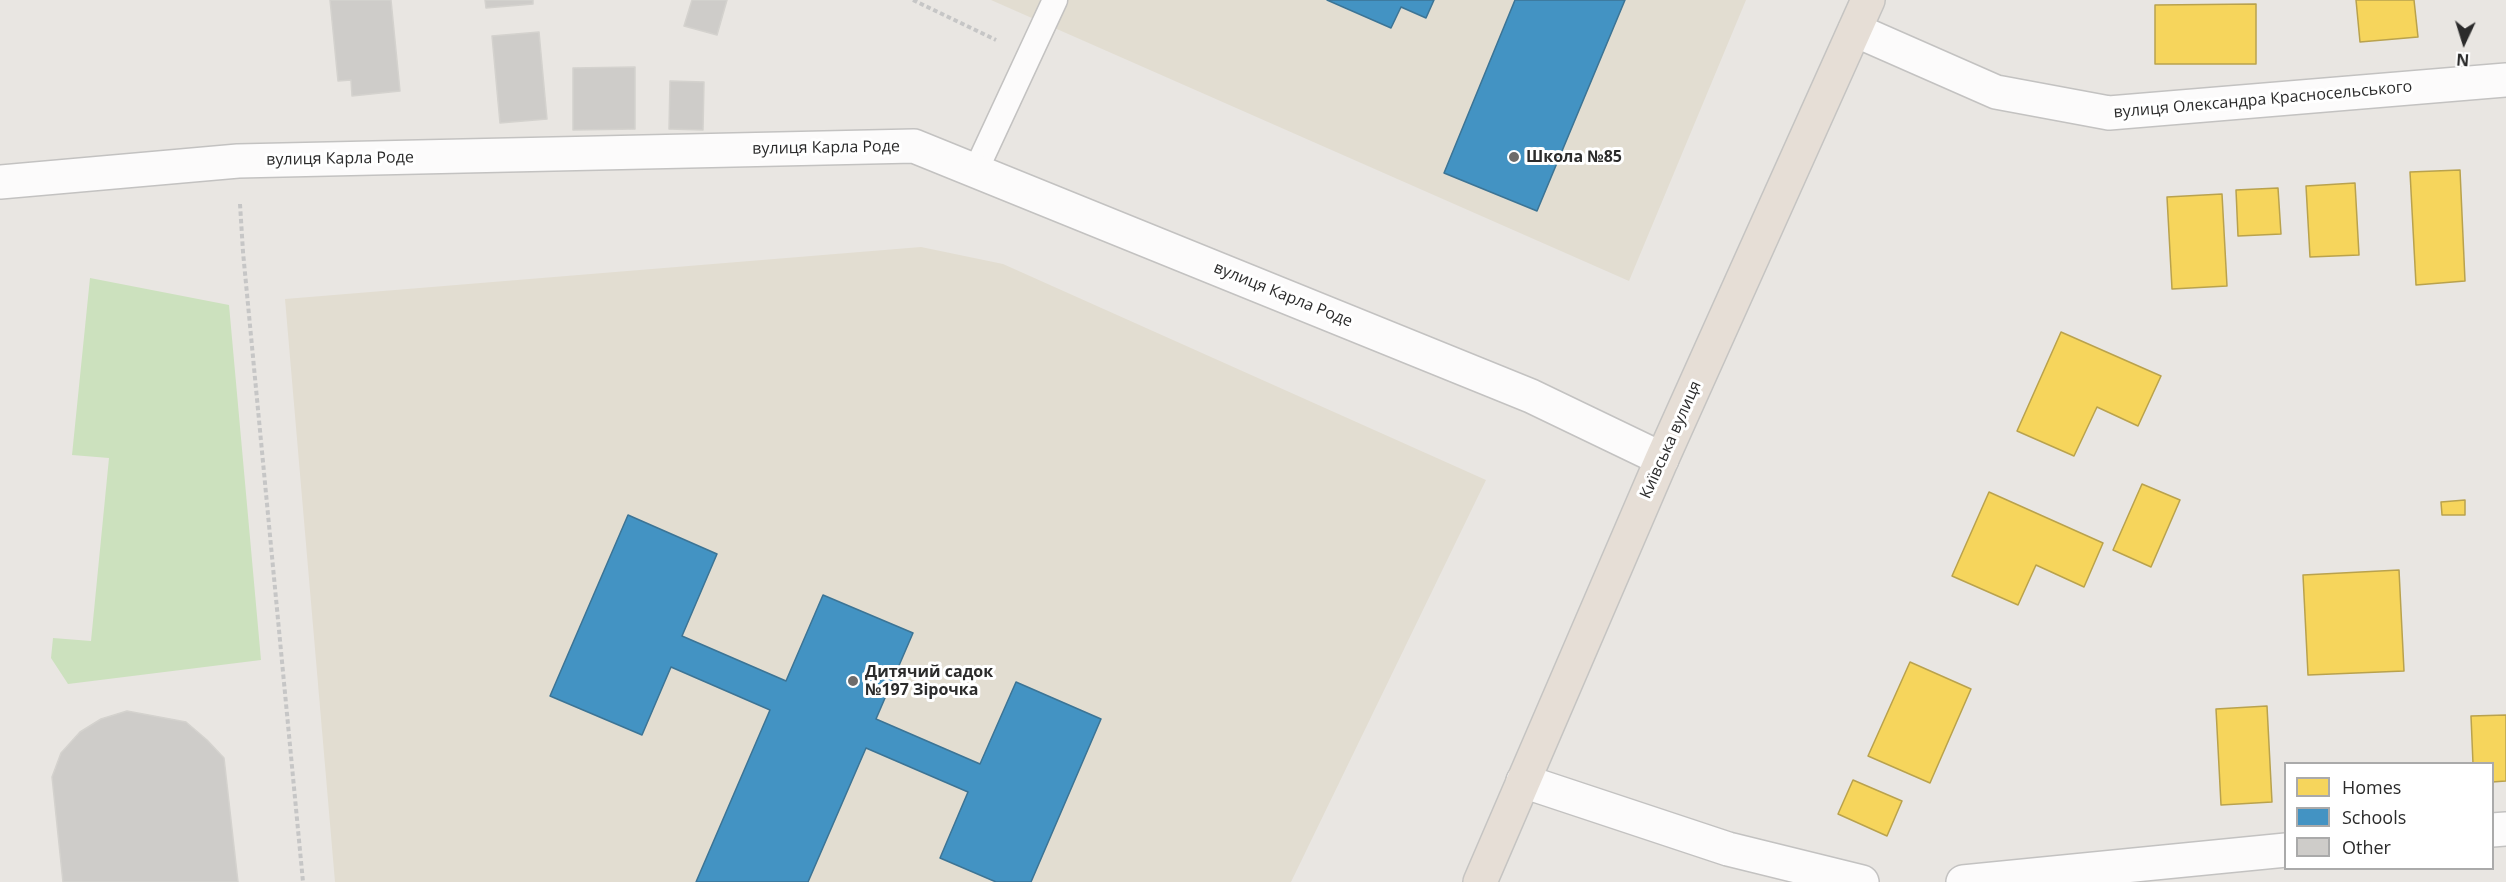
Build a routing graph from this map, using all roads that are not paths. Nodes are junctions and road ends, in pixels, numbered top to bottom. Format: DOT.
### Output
graph roads {
  1 [pos="1055,0"];
  2 [pos="1868,0"];
  3 [pos="1855,30"];
  4 [pos="2506,80"];
  5 [pos="976,171"];
  6 [pos="0,182"];
  7 [pos="1662,459"];
  8 [pos="1523,782"];
  9 [pos="2284,850"];
  10 [pos="1480,882"];
  11 [pos="1862,882"];
  12 [pos="1964,882"];
  1 -- 5 [label="lane"];
  2 -- 3 [label="highway, Київська вулиця"];
  3 -- 4 [label="street, вулиця Олександра Красносельського"];
  3 -- 7 [label="highway, Київська вулиця"];
  5 -- 6 [label="street, вулиця Карла Роде"];
  5 -- 7 [label="street, вулиця Карла Роде"];
  7 -- 8 [label="highway, Київська вулиця"];
  8 -- 10 [label="highway, Київська вулиця"];
  8 -- 11 [label="street"];
  9 -- 12 [label="street"];
}
